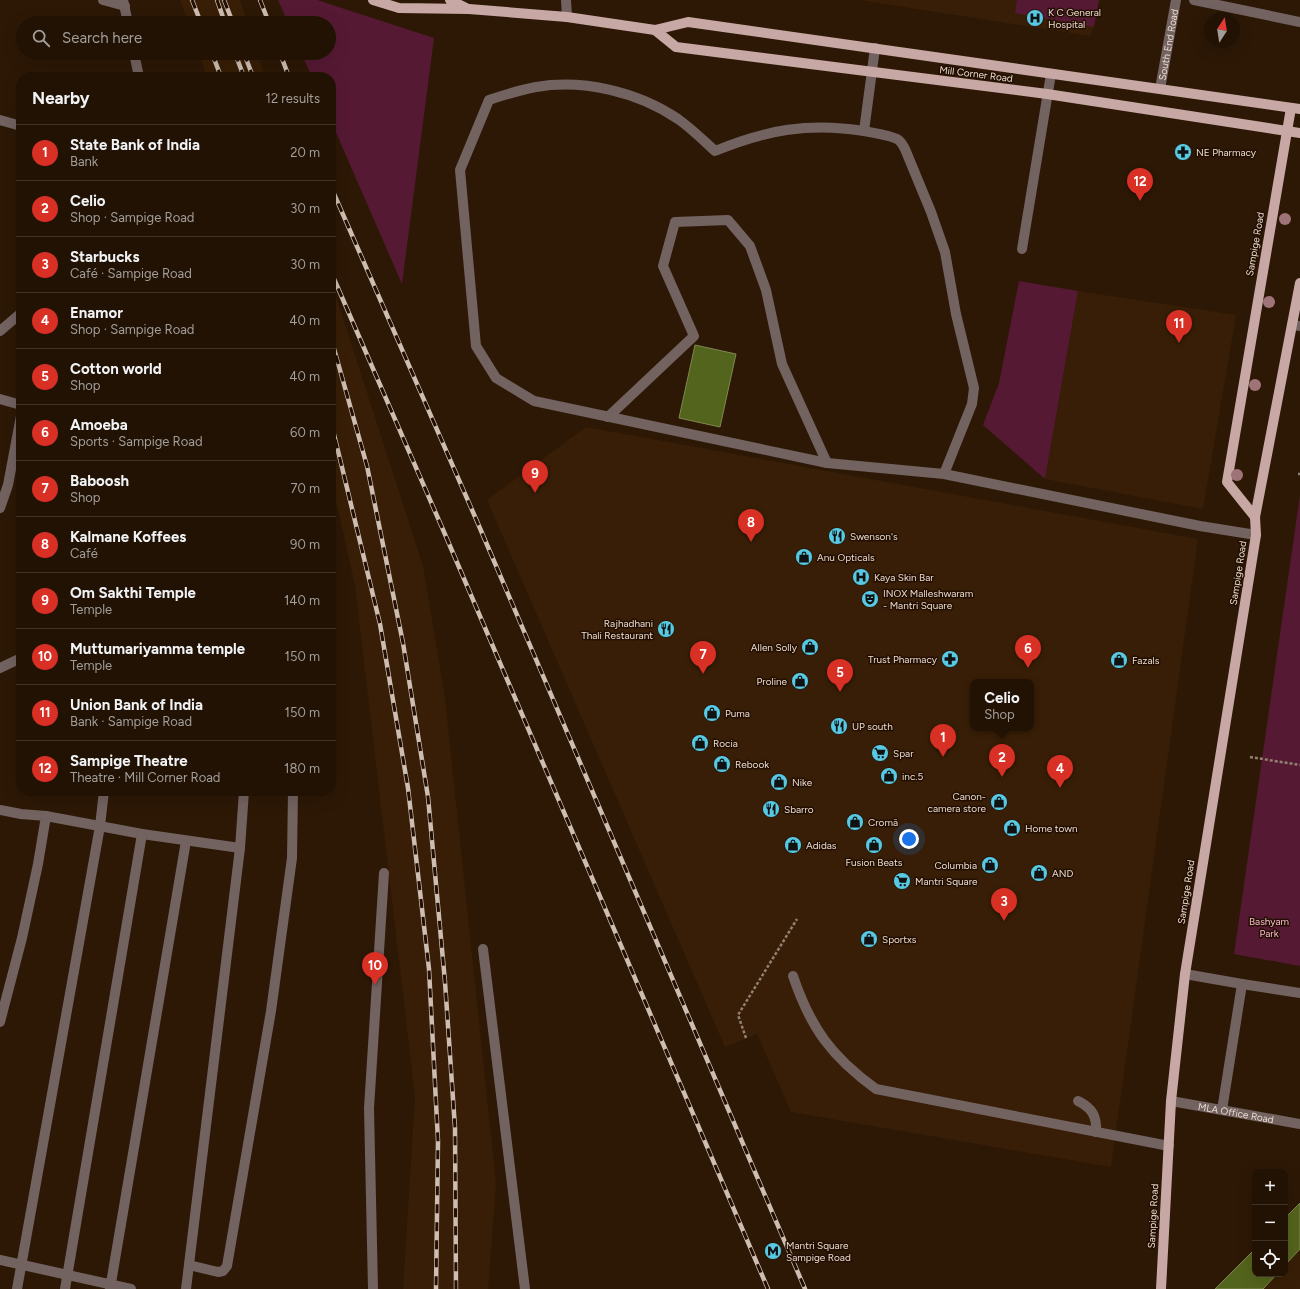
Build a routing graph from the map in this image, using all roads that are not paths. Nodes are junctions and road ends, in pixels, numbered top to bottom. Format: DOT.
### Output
graph roads {
  1 [pos="103,0"];
  2 [pos="373,0"];
  3 [pos="450,0"];
  4 [pos="566,0"];
  5 [pos="1176,0"];
  6 [pos="1194,0"];
  7 [pos="124,3"];
  8 [pos="469,9"];
  9 [pos="127,16"];
  10 [pos="567,17"];
  11 [pos="1300,22"];
  12 [pos="655,30"];
  13 [pos="875,48"];
  14 [pos="135,60"];
  15 [pos="137,72"];
  16 [pos="872,73"];
  17 [pos="1051,74"];
  18 [pos="1160,89"];
  19 [pos="1047,94"];
  20 [pos="1295,109"];
  21 [pos="0,120"];
  22 [pos="16,125"];
  23 [pos="864,131"];
  24 [pos="1287,131"];
  25 [pos="1300,133"];
  26 [pos="1022,249"];
  27 [pos="1300,282"];
  28 [pos="16,317"];
  29 [pos="1296,326"];
  30 [pos="0,331"];
  31 [pos="0,400"];
  32 [pos="16,404"];
  33 [pos="608,417"];
  34 [pos="16,443"];
  35 [pos="827,463"];
  36 [pos="944,474"];
  37 [pos="0,508"];
  38 [pos="1255,517"];
  39 [pos="1256,535"];
  40 [pos="16,660"];
  41 [pos="0,668"];
  42 [pos="103,796"];
  43 [pos="244,796"];
  44 [pos="293,796"];
  45 [pos="0,810"];
  46 [pos="46,816"];
  47 [pos="100,826"];
  48 [pos="142,834"];
  49 [pos="186,841"];
  50 [pos="240,848"];
  51 [pos="384,873"];
  52 [pos="483,949"];
  53 [pos="1185,974"];
  54 [pos="793,976"];
  55 [pos="1242,984"];
  56 [pos="1300,993"];
  57 [pos="0,1022"];
  58 [pos="1078,1101"];
  59 [pos="1171,1101"];
  60 [pos="1222,1110"];
  61 [pos="1300,1124"];
  62 [pos="1096,1132"];
  63 [pos="1169,1146"];
  64 [pos="0,1260"];
  65 [pos="21,1264"];
  66 [pos="189,1265"];
  67 [pos="67,1274"];
  68 [pos="1162,1274"];
  69 [pos="110,1287"];
  70 [pos="17,1289"];
  71 [pos="65,1289"];
  72 [pos="131,1289"];
  73 [pos="186,1289"];
  74 [pos="373,1289"];
  75 [pos="524,1289"];
  76 [pos="1161,1289"];
  77 [pos="1168,1289"];
  1 -- 7 [label="street"];
  2 -- 8 [label="main road, Mill Corner Road"];
  3 -- 8 [label="main road, Mill Corner Road"];
  4 -- 10 [label="street"];
  5 -- 18 [label="street, South End Road"];
  6 -- 11 [label="street"];
  7 -- 9 [label="street"];
  8 -- 10 [label="main road, Mill Corner Road"];
  10 -- 12 [label="main road, Mill Corner Road"];
  12 -- 13 [label="main road, Mill Corner Road"];
  12 -- 16 [label="main road, Mill Corner Road"];
  13 -- 16 [label="street"];
  13 -- 17 [label="main road, Mill Corner Road"];
  14 -- 15 [label="street"];
  16 -- 19 [label="main road, Mill Corner Road"];
  16 -- 23 [label="street"];
  17 -- 18 [label="main road, Mill Corner Road"];
  17 -- 19 [label="street"];
  18 -- 20 [label="main road, Mill Corner Road"];
  19 -- 24 [label="main road, Mill Corner Road"];
  19 -- 26 [label="street"];
  20 -- 24 [label="main road, Sampige Road"];
  21 -- 22 [label="street"];
  23 -- 33 [label="street"];
  23 -- 36 [label="street"];
  24 -- 25 [label="main road, Mill Corner Road"];
  24 -- 38 [label="main road, Sampige Road"];
  27 -- 29 [label="main road, Sampige Road"];
  28 -- 30 [label="street"];
  29 -- 38 [label="main road, Sampige Road"];
  31 -- 32 [label="street"];
  33 -- 35 [label="street"];
  33 -- 35 [label="street"];
  34 -- 37 [label="street"];
  35 -- 36 [label="street"];
  36 -- 39 [label="street"];
  38 -- 39 [label="main road, Sampige Road"];
  39 -- 53 [label="main road, Sampige Road"];
  40 -- 41 [label="street"];
  42 -- 47 [label="street"];
  43 -- 50 [label="street"];
  44 -- 66 [label="street"];
  45 -- 46 [label="street"];
  46 -- 47 [label="street"];
  46 -- 57 [label="street"];
  47 -- 48 [label="street"];
  47 -- 65 [label="street"];
  48 -- 49 [label="street"];
  48 -- 67 [label="street"];
  49 -- 50 [label="street"];
  49 -- 69 [label="street"];
  50 -- 66 [label="street"];
  51 -- 74 [label="street"];
  52 -- 75 [label="street"];
  53 -- 55 [label="street"];
  53 -- 59 [label="main road, Sampige Road"];
  54 -- 62 [label="street"];
  55 -- 56 [label="street"];
  55 -- 60 [label="street"];
  58 -- 62 [label="street"];
  59 -- 60 [label="street, MLA Office Road"];
  59 -- 63 [label="main road, Sampige Road"];
  60 -- 61 [label="street, MLA Office Road"];
  62 -- 63 [label="street"];
  63 -- 68 [label="main road, Sampige Road"];
  64 -- 65 [label="street"];
  65 -- 67 [label="street"];
  65 -- 70 [label="street"];
  66 -- 73 [label="street"];
  67 -- 69 [label="street"];
  67 -- 71 [label="street"];
  68 -- 76 [label="main road, Sampige Road"];
  68 -- 77 [label="main road"];
  69 -- 72 [label="street"];
}
